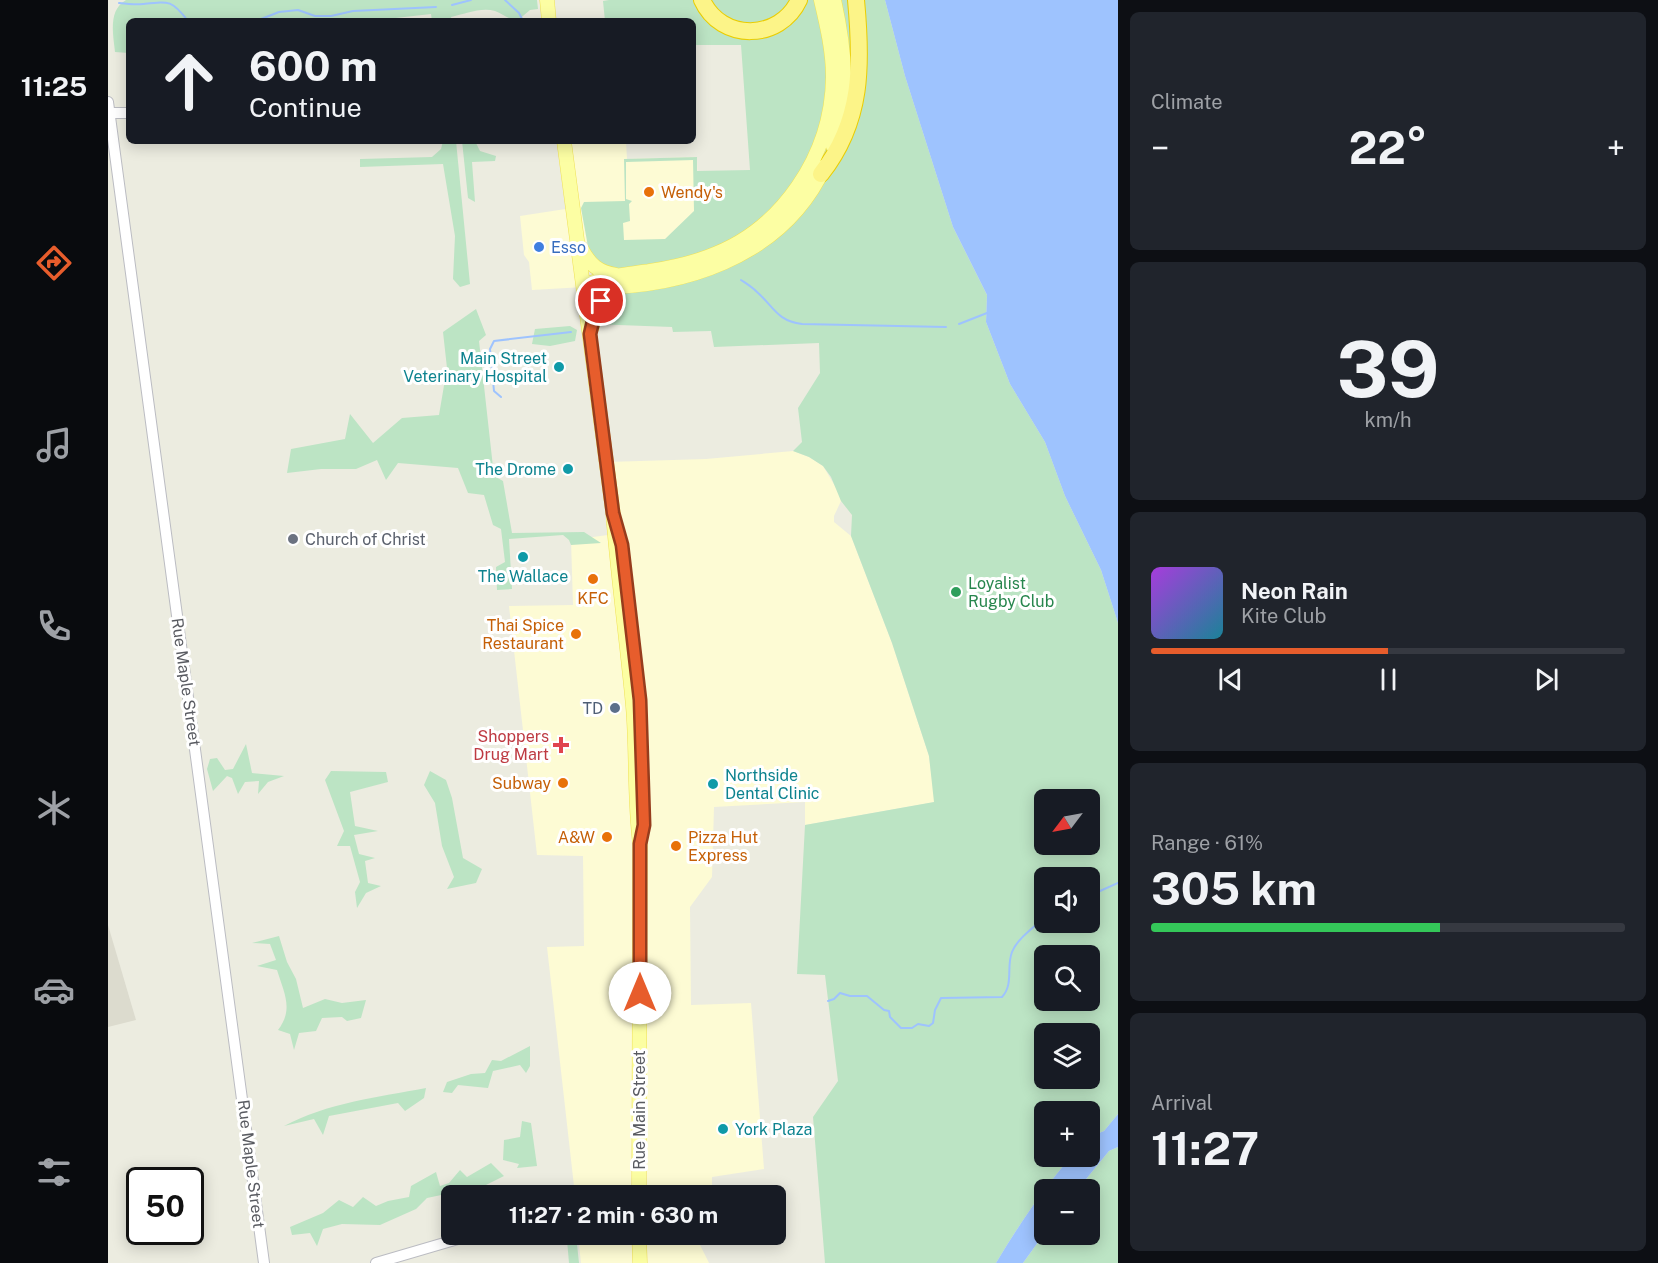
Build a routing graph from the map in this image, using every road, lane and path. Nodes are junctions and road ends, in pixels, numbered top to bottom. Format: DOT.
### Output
graph roads {
  1 [pos="546,0"];
  2 [pos="702,0"];
  3 [pos="800,0"];
  4 [pos="821,0"];
  5 [pos="834,0"];
  6 [pos="856,0"];
  7 [pos="549,18"];
  8 [pos="109,109"];
  9 [pos="126,112"];
  10 [pos="564,144"];
  11 [pos="821,174"];
  12 [pos="578,242"];
  13 [pos="620,281"];
  14 [pos="584,287"];
  15 [pos="590,334"];
  16 [pos="639,1185"];
  17 [pos="441,1244"];
  18 [pos="639,1245"];
  19 [pos="264,1263"];
  20 [pos="376,1263"];
  21 [pos="640,1263"];
  1 -- 7 [label="main road"];
  2 -- 3 [label="highway"];
  4 -- 13 [label="main road"];
  5 -- 11 [label="main road"];
  6 -- 11 [label="highway"];
  8 -- 9 [label="street"];
  8 -- 19 [label="street, Rue Maple Street"];
  10 -- 12 [label="main road, Rue Main Street"];
  11 -- 13 [label="main road"];
  12 -- 13 [label="main road"];
  12 -- 14 [label="main road, Rue Main Street"];
  13 -- 14 [label="main road"];
  13 -- 15 [label="main road"];
  14 -- 15 [label="main road, Rue Main Street"];
  15 -- 16 [label="main road, Rue Main Street"];
  17 -- 20 [label="street"];
  18 -- 21 [label="main road"];
}
